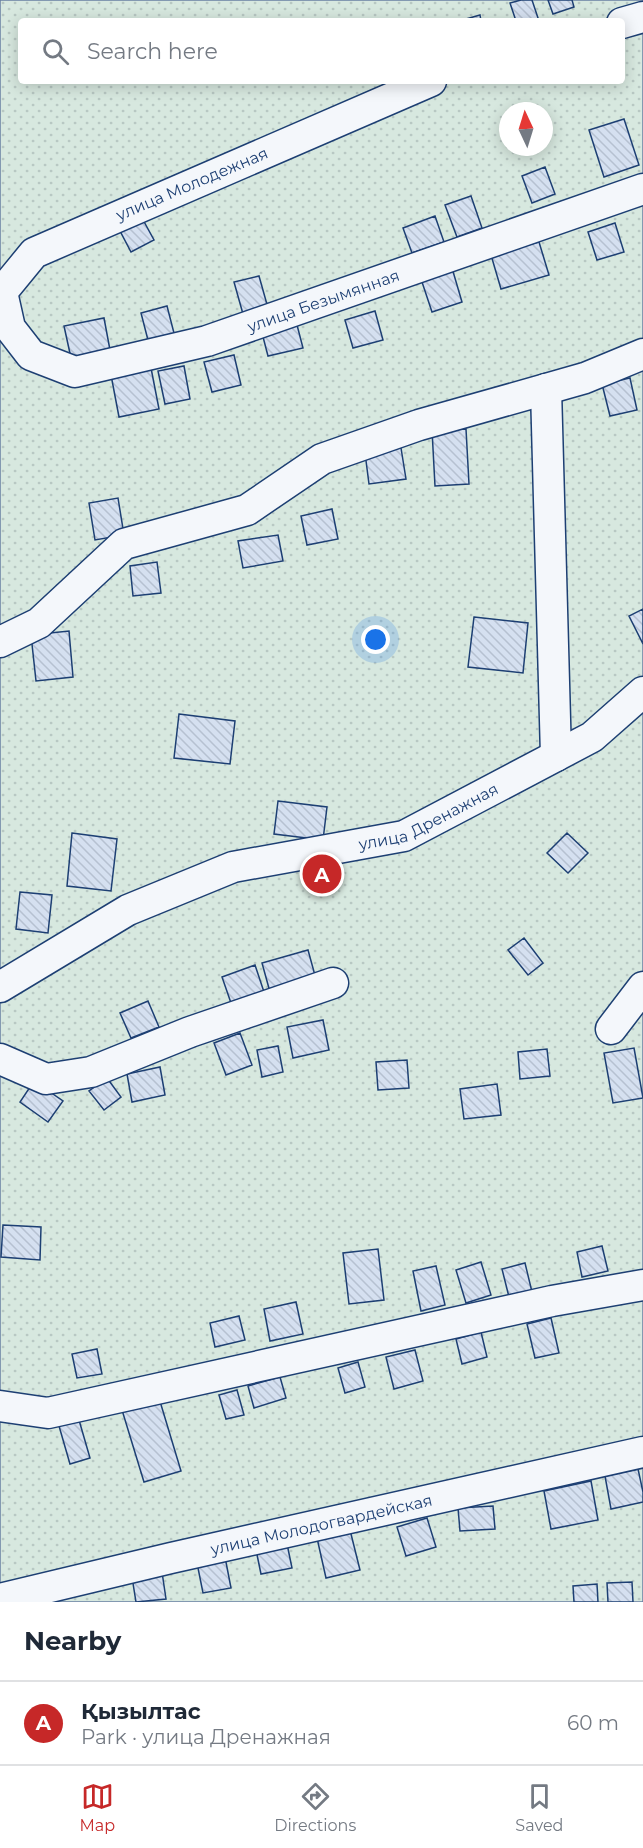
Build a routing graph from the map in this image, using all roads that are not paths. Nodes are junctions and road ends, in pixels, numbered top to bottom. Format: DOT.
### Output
graph roads {
  1 [pos="643,17"];
  2 [pos="625,22"];
  3 [pos="424,84"];
  4 [pos="643,189"];
  5 [pos="5,331"];
  6 [pos="643,354"];
  7 [pos="546,390"];
  8 [pos="0,642"];
  9 [pos="643,692"];
  10 [pos="556,756"];
  11 [pos="333,983"];
  12 [pos="0,987"];
  13 [pos="643,987"];
  14 [pos="611,1029"];
  15 [pos="0,1059"];
  16 [pos="643,1285"];
  17 [pos="0,1406"];
  18 [pos="643,1452"];
  19 [pos="0,1599"];
  1 -- 2 [label="street"];
  3 -- 5 [label="street, улица Молодежная"];
  4 -- 5 [label="street, улица Безымянная"];
  6 -- 7 [label="street"];
  7 -- 8 [label="street"];
  7 -- 10 [label="street"];
  9 -- 10 [label="street, улица Дренажная"];
  10 -- 12 [label="street, улица Дренажная"];
  11 -- 15 [label="street"];
  13 -- 14 [label="street"];
  16 -- 17 [label="street"];
  18 -- 19 [label="street, улица Молодогвардейская"];
}
